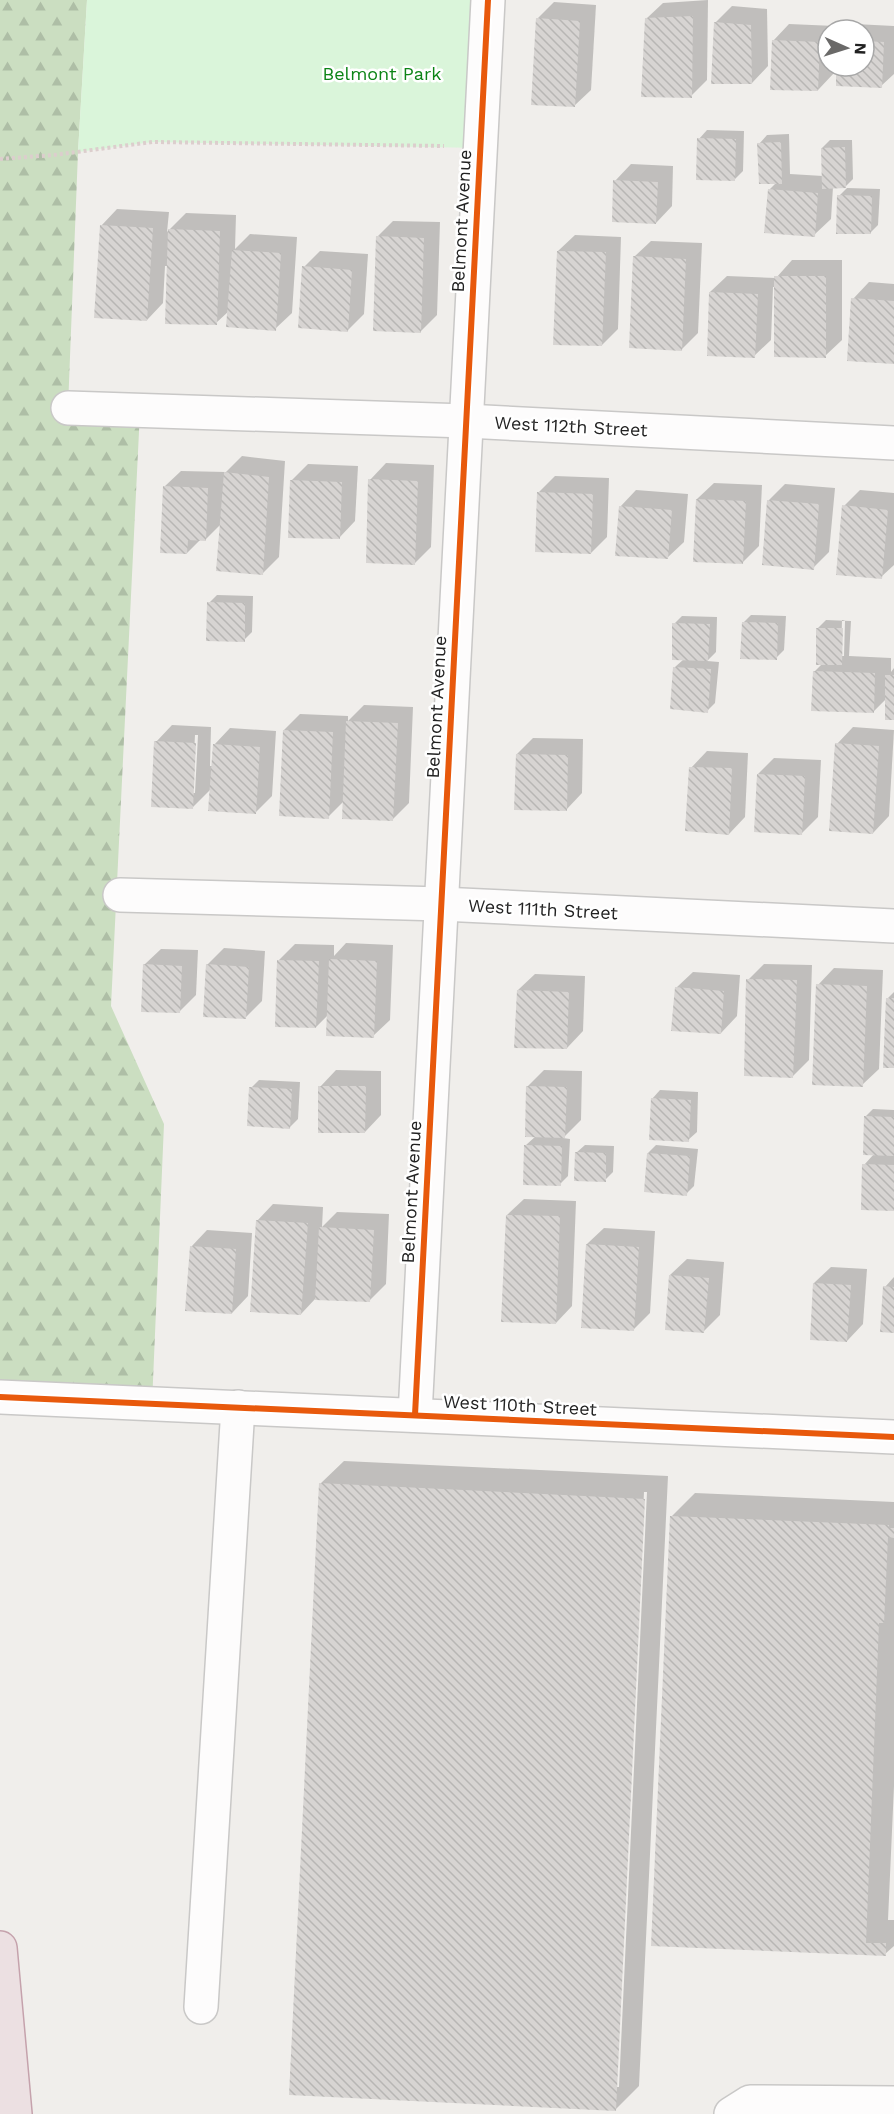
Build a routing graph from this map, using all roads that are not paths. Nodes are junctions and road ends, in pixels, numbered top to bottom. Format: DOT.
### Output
graph roads {
  1 [pos="488,0"];
  2 [pos="68,408"];
  3 [pos="466,421"];
  4 [pos="894,443"];
  5 [pos="120,895"];
  6 [pos="441,904"];
  7 [pos="894,926"];
  8 [pos="0,1397"];
  9 [pos="238,1407"];
  10 [pos="415,1415"];
  11 [pos="894,1437"];
  12 [pos="0,1948"];
  13 [pos="201,2007"];
  14 [pos="894,2103"];
  15 [pos="15,2114"];
  16 [pos="731,2114"];
  1 -- 3 [label="street, Belmont Avenue"];
  2 -- 3 [label="street, West 112th Street"];
  3 -- 4 [label="street, West 112th Street"];
  3 -- 6 [label="street, Belmont Avenue"];
  5 -- 6 [label="street, West 111th Street"];
  6 -- 7 [label="street, West 111th Street"];
  6 -- 10 [label="street, Belmont Avenue"];
  8 -- 9 [label="street, West 110th Street"];
  9 -- 10 [label="street, West 110th Street"];
  9 -- 13 [label="street"];
  10 -- 11 [label="street, West 110th Street"];
  12 -- 15 [label="highway"];
  14 -- 16 [label="street"];
}
